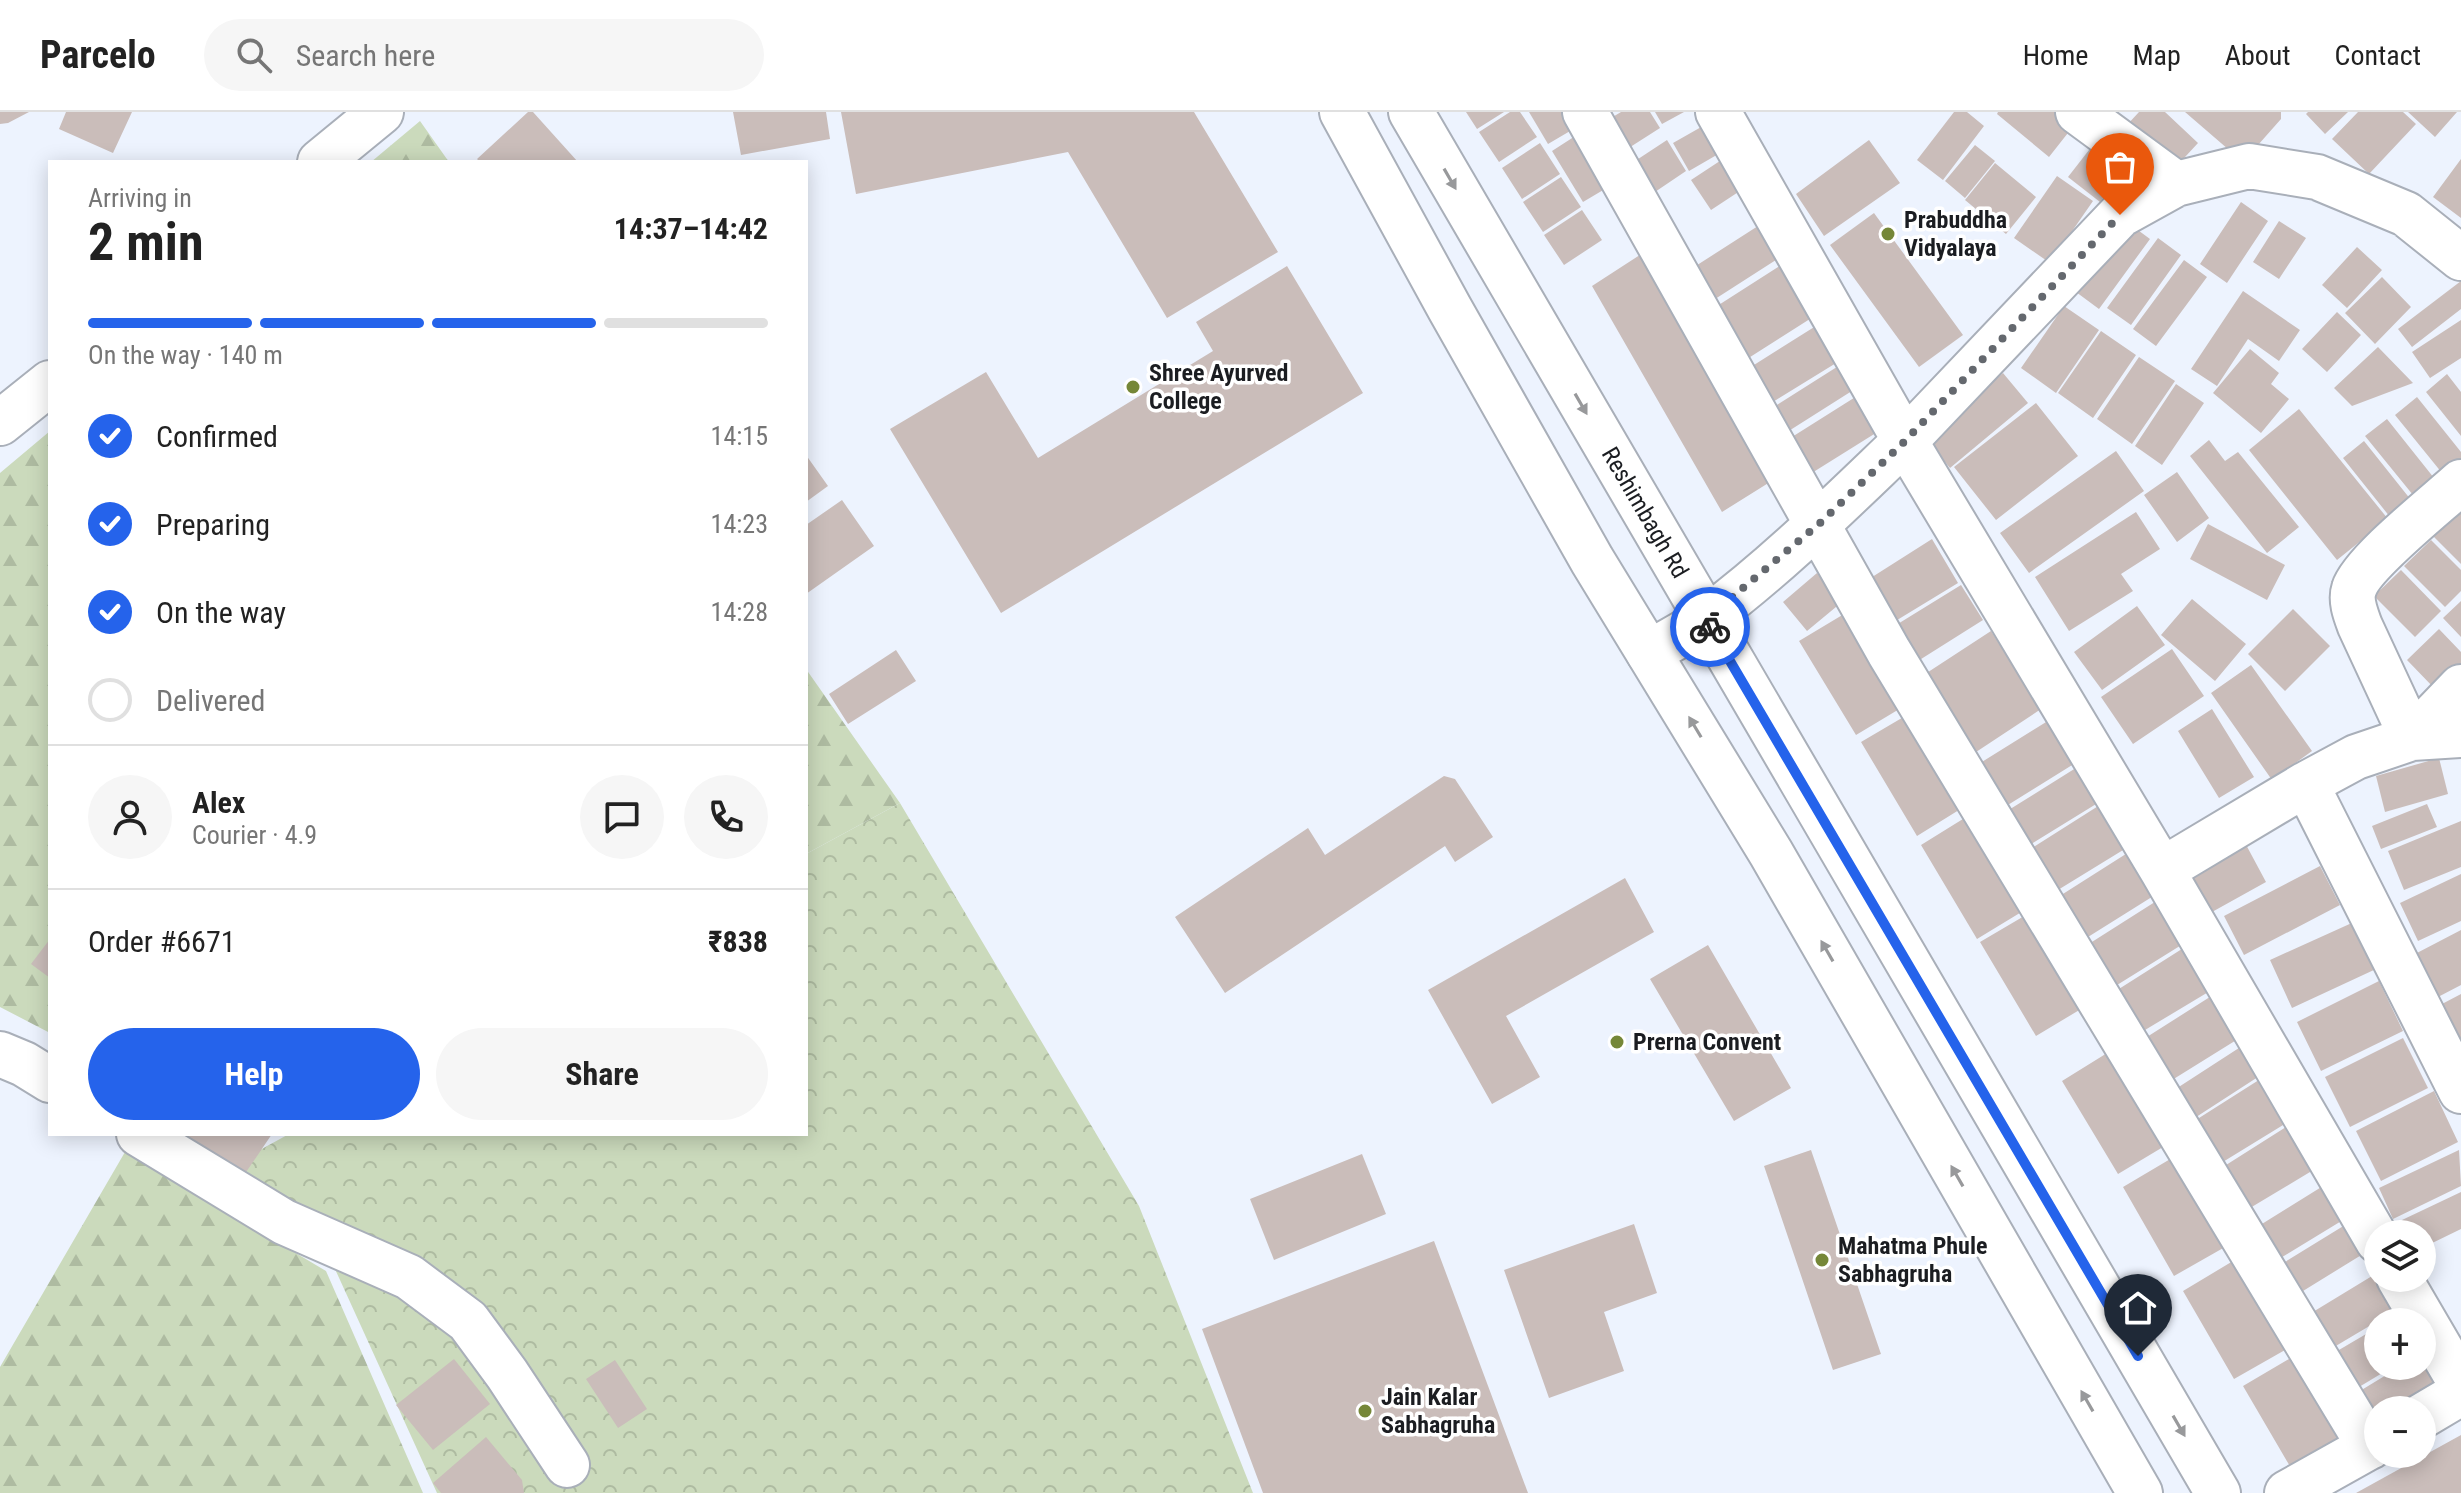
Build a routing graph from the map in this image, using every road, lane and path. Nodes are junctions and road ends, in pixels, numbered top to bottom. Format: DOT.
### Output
graph roads {
  1 [pos="381,112"];
  2 [pos="1342,112"];
  3 [pos="1411,112"];
  4 [pos="1585,112"];
  5 [pos="1718,112"];
  6 [pos="2078,112"];
  7 [pos="322,160"];
  8 [pos="2176,184"];
  9 [pos="2461,258"];
  10 [pos="48,385"];
  11 [pos="0,423"];
  12 [pos="1905,441"];
  13 [pos="2461,482"];
  14 [pos="1819,524"];
  15 [pos="1706,619"];
  16 [pos="1649,653"];
  17 [pos="2461,687"];
  18 [pos="2461,735"];
  19 [pos="2412,738"];
  20 [pos="2306,784"];
  21 [pos="2162,870"];
  22 [pos="0,1054"];
  23 [pos="48,1079"];
  24 [pos="2461,1091"];
  25 [pos="142,1136"];
  26 [pos="2366,1220"];
  27 [pos="2407,1292"];
  28 [pos="2461,1384"];
  29 [pos="2461,1393"];
  30 [pos="2436,1408"];
  31 [pos="2364,1428"];
  32 [pos="2364,1450"];
  33 [pos="567,1465"];
  34 [pos="2140,1493"];
  35 [pos="2218,1493"];
  36 [pos="2287,1493"];
  1 -- 7 [label="street"];
  2 -- 16 [label="street"];
  3 -- 15 [label="street, Reshimbagh Rd, one-way"];
  4 -- 14 [label="street"];
  5 -- 12 [label="street"];
  6 -- 8 [label="street"];
  8 -- 9 [label="street"];
  8 -- 12 [label="street"];
  10 -- 11 [label="street"];
  12 -- 14 [label="street"];
  12 -- 21 [label="street"];
  13 -- 19 [label="street"];
  14 -- 15 [label="street"];
  14 -- 31 [label="street"];
  15 -- 16 [label="street"];
  15 -- 35 [label="street, Reshimbagh Rd, one-way"];
  34 -- 16 [label="street, one-way"];
  17 -- 19 [label="street"];
  18 -- 19 [label="street"];
  19 -- 20 [label="street"];
  20 -- 21 [label="street"];
  20 -- 24 [label="street"];
  21 -- 26 [label="street"];
  22 -- 23 [label="street"];
  25 -- 33 [label="street"];
  27 -- 28 [label="street"];
  29 -- 30 [label="street"];
  32 -- 36 [label="street"];
}
